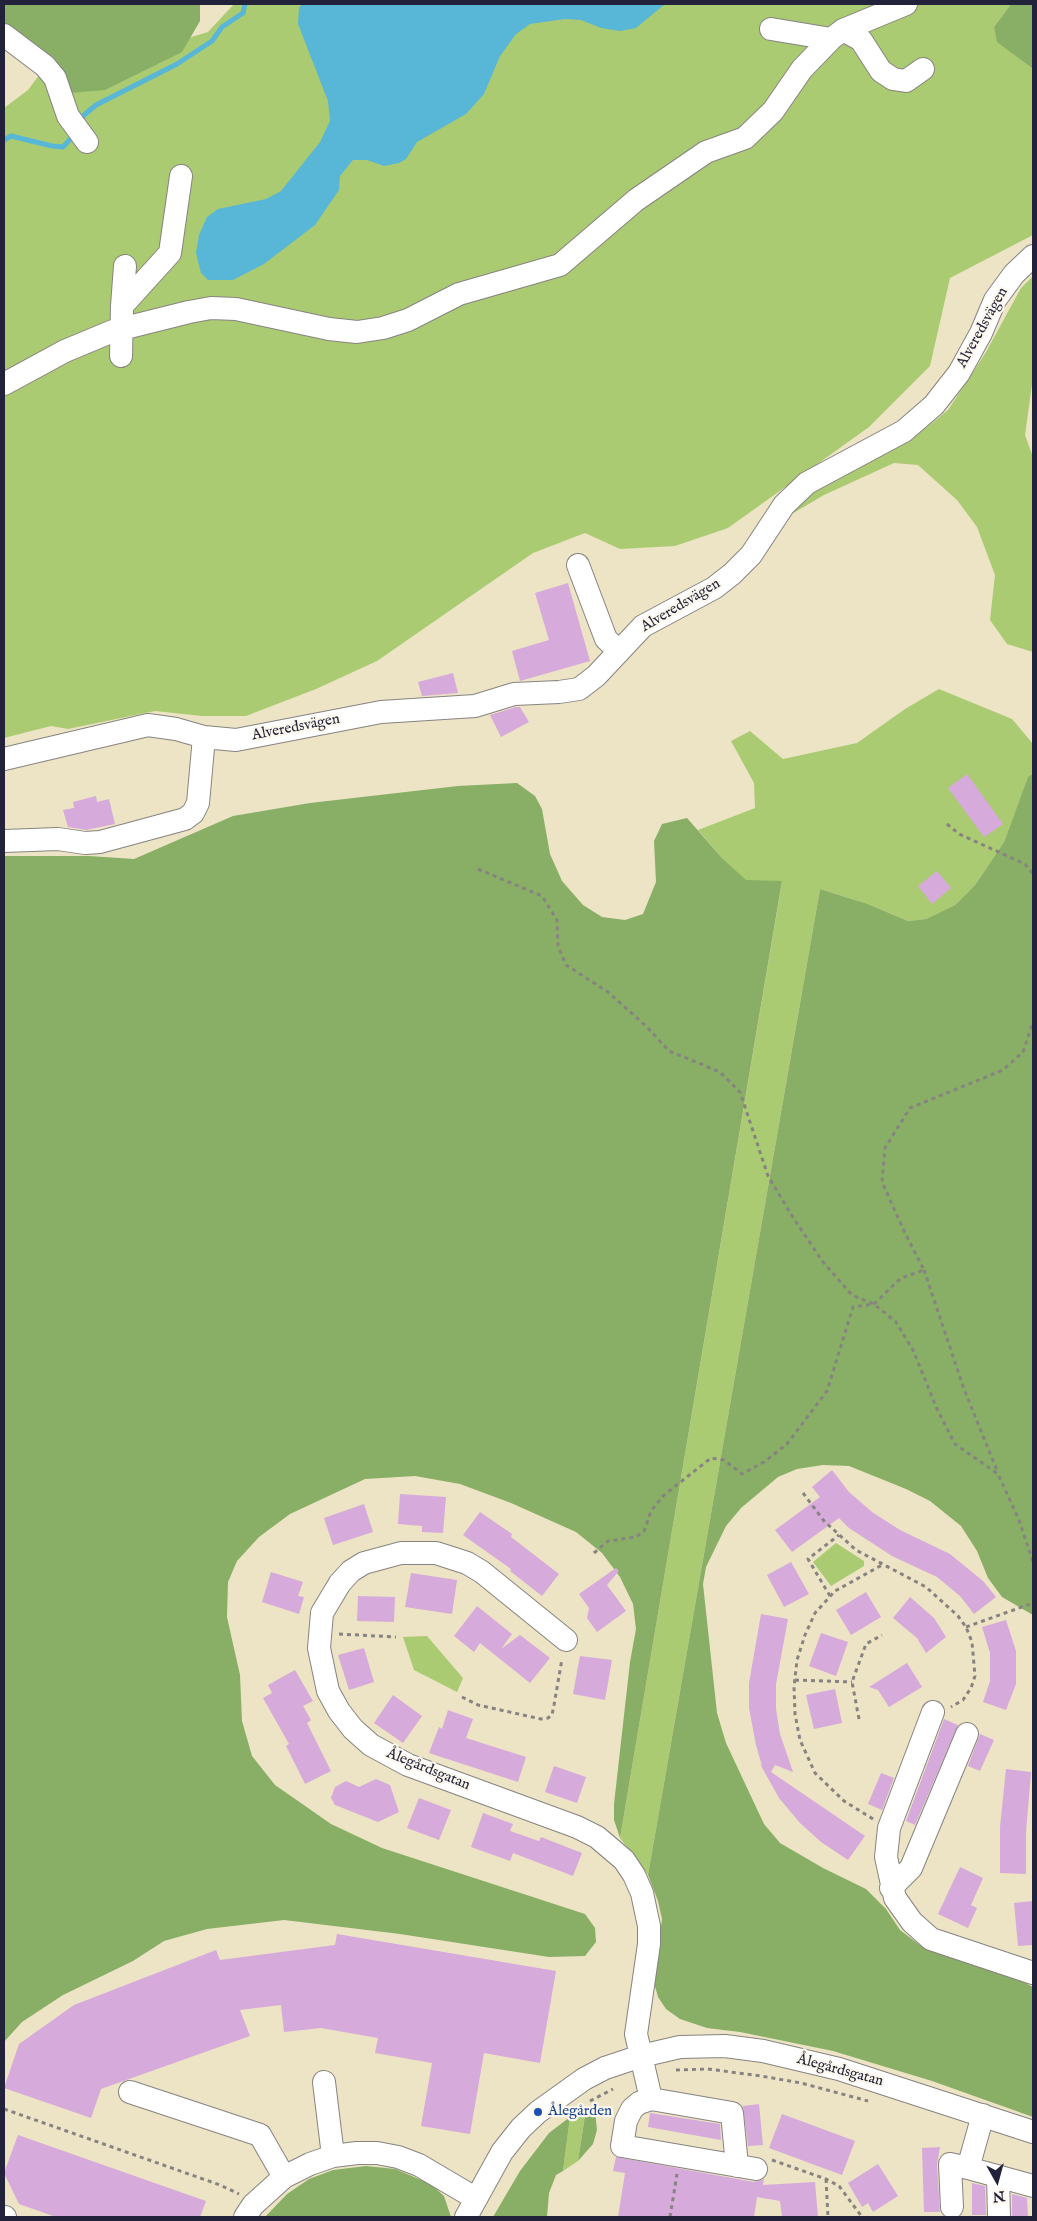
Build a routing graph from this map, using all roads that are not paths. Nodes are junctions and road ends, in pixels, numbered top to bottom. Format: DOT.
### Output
graph roads {
  1 [pos="906,4"];
  2 [pos="771,29"];
  3 [pos="837,34"];
  4 [pos="4,35"];
  5 [pos="923,69"];
  6 [pos="81,134"];
  7 [pos="181,176"];
  8 [pos="1033,256"];
  9 [pos="125,266"];
  10 [pos="122,306"];
  11 [pos="120,329"];
  12 [pos="121,356"];
  13 [pos="4,384"];
  14 [pos="578,564"];
  15 [pos="618,650"];
  16 [pos="204,737"];
  17 [pos="4,759"];
  18 [pos="4,841"];
  19 [pos="566,1640"];
  20 [pos="933,1712"];
  21 [pos="967,1734"];
  22 [pos="892,1888"];
  23 [pos="1033,1972"];
  24 [pos="641,2056"];
  25 [pos="324,2082"];
  26 [pos="130,2092"];
  27 [pos="651,2099"];
  28 [pos="984,2115"];
  29 [pos="1033,2132"];
  30 [pos="333,2156"];
  31 [pos="968,2168"];
  32 [pos="998,2176"];
  33 [pos="284,2177"];
  34 [pos="1033,2186"];
  35 [pos="952,2207"];
  36 [pos="471,2208"];
  37 [pos="249,2211"];
  38 [pos="999,2217"];
  1 -- 3 [label="street"];
  2 -- 3 [label="street"];
  3 -- 5 [label="street"];
  3 -- 11 [label="street"];
  4 -- 6 [label="street"];
  7 -- 10 [label="street"];
  8 -- 15 [label="street, Alveredsvägen"];
  9 -- 10 [label="street"];
  10 -- 11 [label="street"];
  11 -- 12 [label="street"];
  11 -- 13 [label="street"];
  14 -- 15 [label="street"];
  15 -- 16 [label="street, Alveredsvägen"];
  16 -- 17 [label="street, Alveredsvägen"];
  16 -- 18 [label="street"];
  19 -- 24 [label="street, Ålegårdsgatan"];
  20 -- 22 [label="street"];
  21 -- 22 [label="street"];
  22 -- 23 [label="street"];
  24 -- 27 [label="street"];
  24 -- 28 [label="street, Ålegårdsgatan"];
  24 -- 36 [label="street, Ålegårdsgatan"];
  25 -- 30 [label="street"];
  26 -- 33 [label="street"];
  27 -- 27 [label="street"];
  28 -- 29 [label="street, Ålegårdsgatan"];
  28 -- 31 [label="street"];
  30 -- 33 [label="street, Ålegårdsgatan"];
  30 -- 36 [label="street, Ålegårdsgatan"];
  31 -- 32 [label="street"];
  31 -- 35 [label="street"];
  32 -- 34 [label="street"];
  32 -- 38 [label="street"];
  33 -- 37 [label="street, Ålegårdsgatan"];
}
